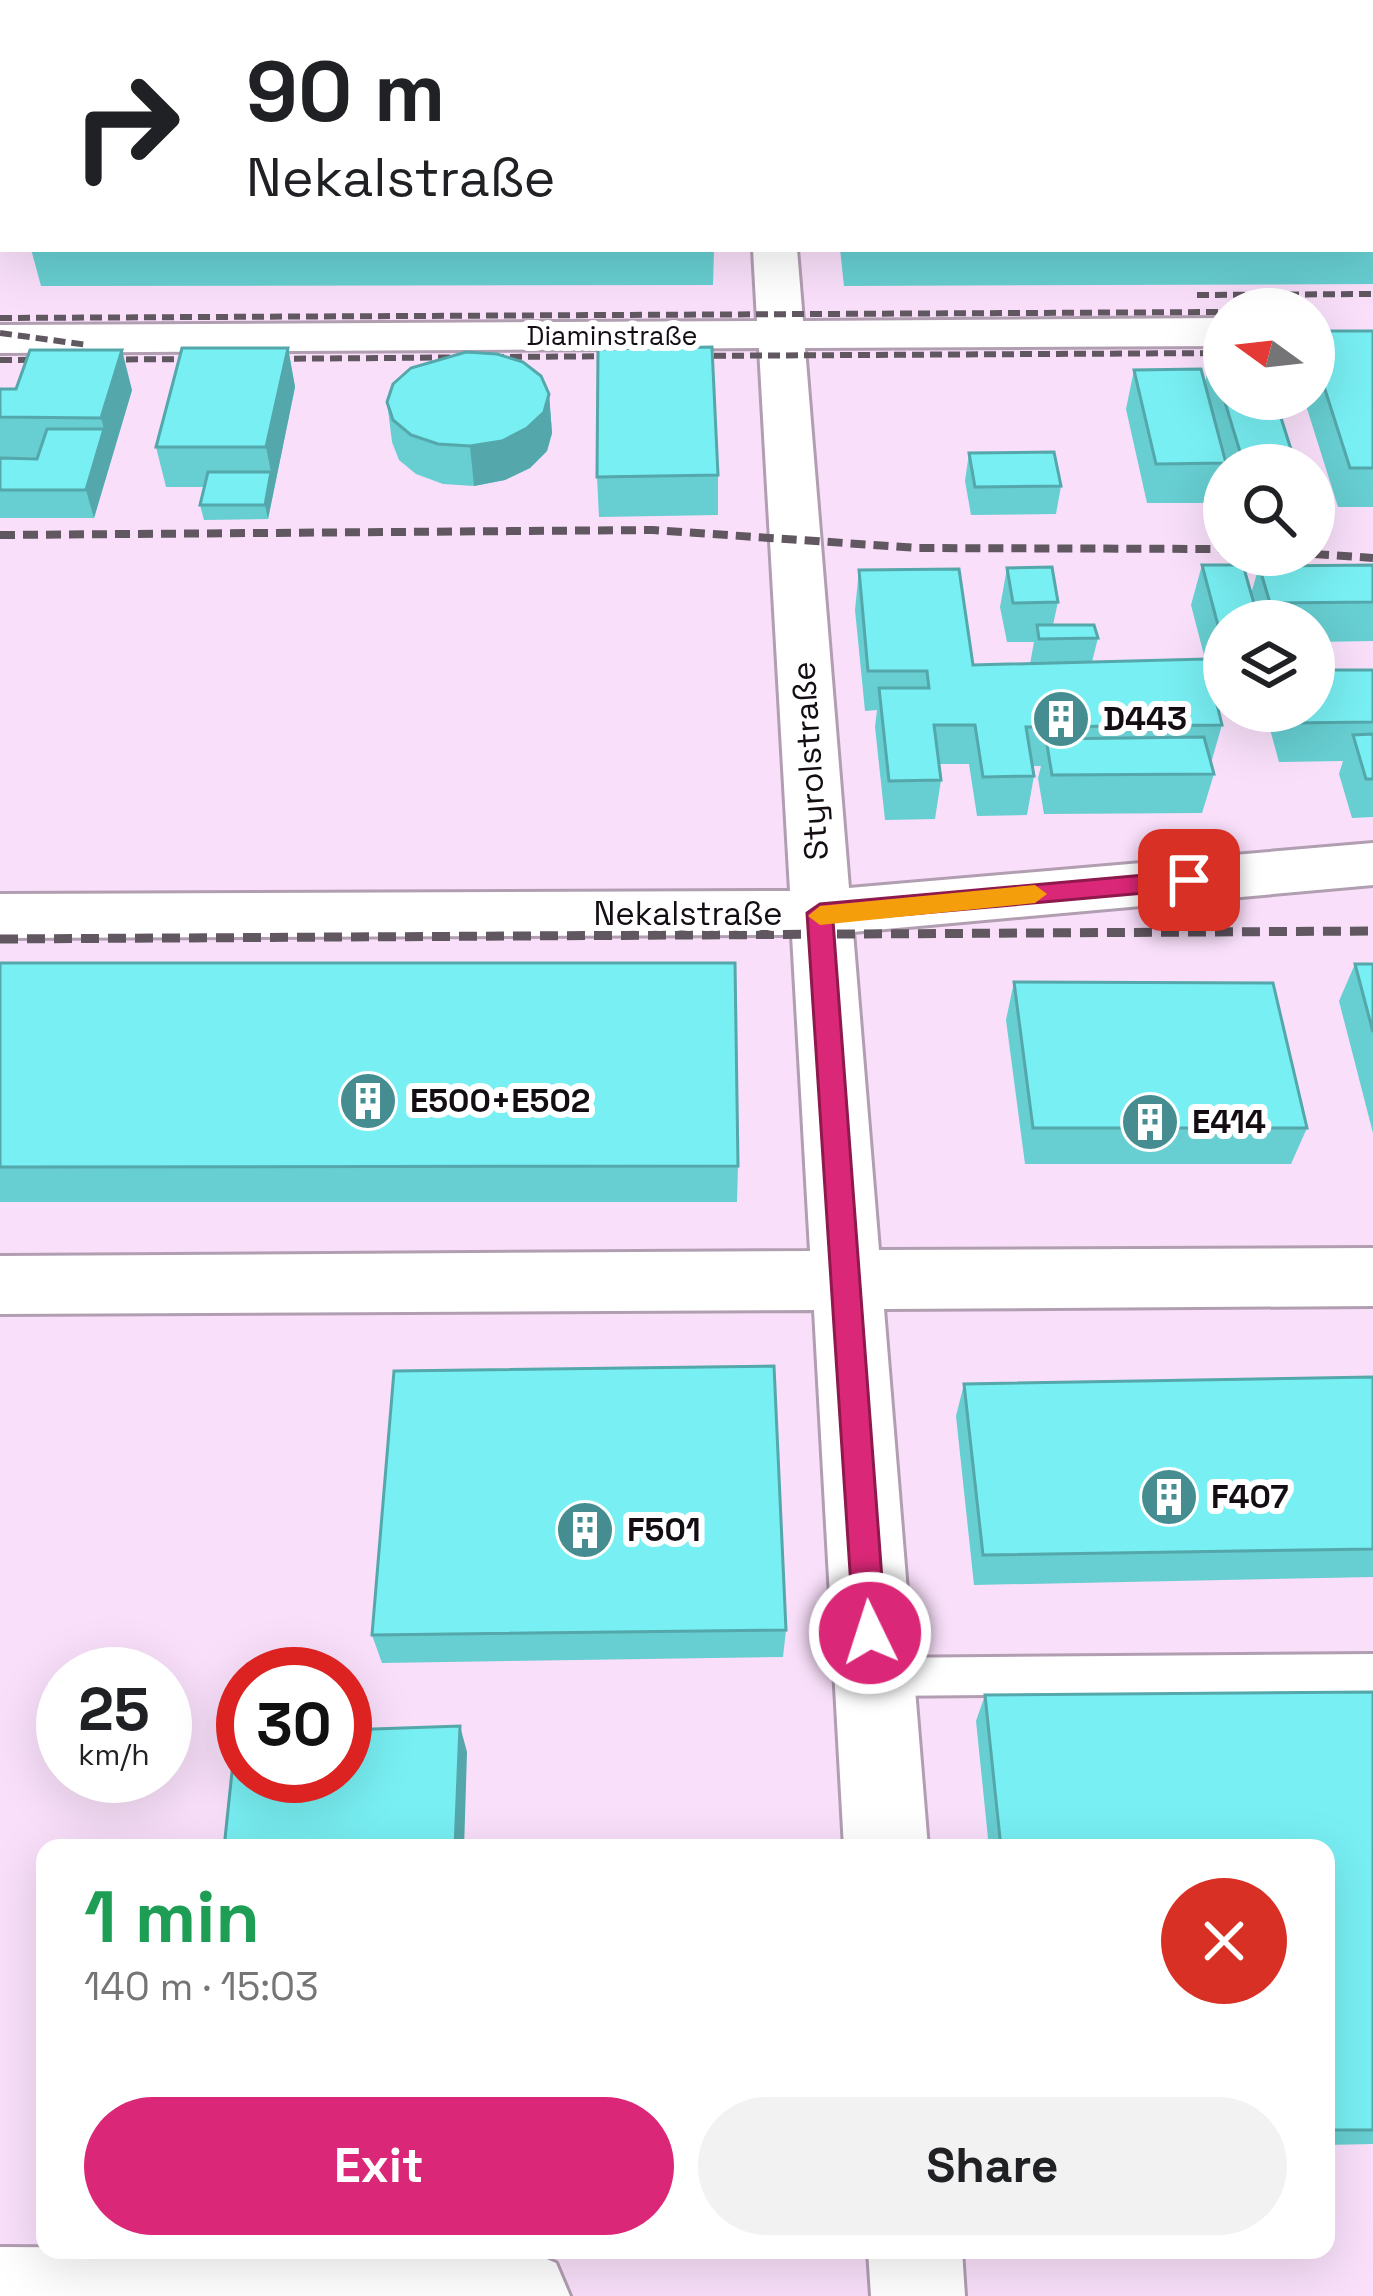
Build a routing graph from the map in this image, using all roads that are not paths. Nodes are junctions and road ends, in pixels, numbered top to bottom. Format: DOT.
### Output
graph roads {
  1 [pos="776,252"];
  2 [pos="1203,332"];
  3 [pos="781,334"];
  4 [pos="0,339"];
  5 [pos="1373,864"];
  6 [pos="820,913"];
  7 [pos="0,916"];
  8 [pos="1373,1277"];
  9 [pos="844,1280"];
  10 [pos="0,1285"];
  11 [pos="1373,1673"];
  12 [pos="874,1677"];
  13 [pos="885,1839"];
  14 [pos="916,2259"];
  15 [pos="0,2294"];
  16 [pos="524,2296"];
  17 [pos="918,2296"];
  1 -- 3 [label="street, Styrolstraße"];
  2 -- 3 [label="street, Diaminstraße"];
  3 -- 4 [label="street, Diaminstraße"];
  3 -- 6 [label="street, Styrolstraße"];
  5 -- 6 [label="street, Nekalstraße"];
  6 -- 7 [label="street, Nekalstraße"];
  6 -- 9 [label="street, Styrolstraße"];
  8 -- 9 [label="street"];
  9 -- 10 [label="street"];
  9 -- 12 [label="street, Styrolstraße"];
  11 -- 12 [label="lane"];
  12 -- 13 [label="street, Styrolstraße"];
  14 -- 17 [label="street"];
  15 -- 16 [label="street"];
}
